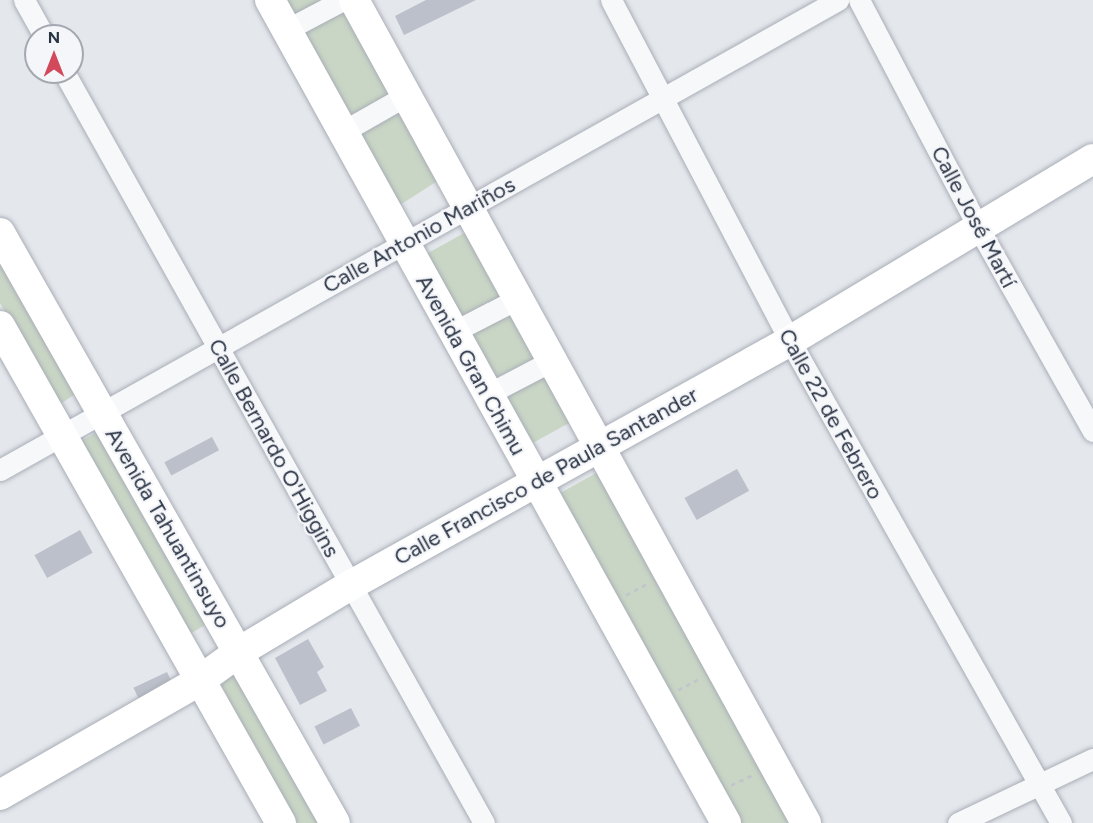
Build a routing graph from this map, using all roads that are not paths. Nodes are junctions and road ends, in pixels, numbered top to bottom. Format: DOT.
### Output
graph roads {
  1 [pos="24,0"];
  2 [pos="270,0"];
  3 [pos="343,0"];
  4 [pos="354,0"];
  5 [pos="611,0"];
  6 [pos="838,0"];
  7 [pos="859,0"];
  8 [pos="37,24"];
  9 [pos="286,30"];
  10 [pos="71,84"];
  11 [pos="407,95"];
  12 [pos="665,99"];
  13 [pos="342,132"];
  14 [pos="1093,159"];
  15 [pos="469,206"];
  16 [pos="979,229"];
  17 [pos="0,233"];
  18 [pos="404,243"];
  19 [pos="519,298"];
  20 [pos="0,326"];
  21 [pos="453,332"];
  22 [pos="790,341"];
  23 [pos="219,349"];
  24 [pos="553,360"];
  25 [pos="488,394"];
  26 [pos="103,413"];
  27 [pos="1093,431"];
  28 [pos="63,436"];
  29 [pos="601,446"];
  30 [pos="0,470"];
  31 [pos="537,482"];
  32 [pos="351,585"];
  33 [pos="238,652"];
  34 [pos="199,681"];
  35 [pos="1093,759"];
  36 [pos="1039,785"];
  37 [pos="0,795"];
  38 [pos="280,823"];
  39 [pos="335,823"];
  40 [pos="484,823"];
  41 [pos="726,823"];
  42 [pos="806,823"];
  43 [pos="958,823"];
  44 [pos="1061,823"];
  1 -- 8 [label="street"];
  2 -- 9 [label="street, Avenida Gran Chimu"];
  3 -- 9 [label="street"];
  4 -- 11 [label="street"];
  5 -- 12 [label="street, Calle 22 de Febrero"];
  6 -- 12 [label="street, Calle Antonio Mariños"];
  7 -- 16 [label="street, Calle José Martí"];
  9 -- 13 [label="street, Avenida Gran Chimu"];
  10 -- 23 [label="street, Calle Bernardo O'Higgins"];
  11 -- 13 [label="street"];
  11 -- 15 [label="street"];
  12 -- 15 [label="street, Calle Antonio Mariños"];
  12 -- 22 [label="street, Calle 22 de Febrero"];
  13 -- 18 [label="street, Avenida Gran Chimu"];
  14 -- 16 [label="street, Calle Francisco de Paula Santander"];
  15 -- 18 [label="street, Calle Antonio Mariños"];
  15 -- 19 [label="street"];
  16 -- 22 [label="street, Calle Francisco de Paula Santander"];
  16 -- 27 [label="street, Calle José Martí"];
  17 -- 26 [label="street, Avenida Tahuantinsuyo"];
  18 -- 21 [label="street, Avenida Gran Chimu"];
  18 -- 23 [label="street, Calle Antonio Mariños"];
  19 -- 21 [label="street"];
  19 -- 24 [label="street"];
  20 -- 28 [label="street, Avenida Tahuantinsuyo"];
  21 -- 25 [label="street, Avenida Gran Chimu"];
  22 -- 29 [label="street, Calle Francisco de Paula Santander"];
  22 -- 36 [label="street, Calle 22 de Febrero"];
  23 -- 26 [label="street, Calle Antonio Mariños"];
  23 -- 32 [label="street, Calle Bernardo O'Higgins"];
  24 -- 25 [label="street"];
  24 -- 29 [label="street"];
  25 -- 31 [label="street, Avenida Gran Chimu"];
  26 -- 28 [label="street, Calle Antonio Mariños"];
  26 -- 33 [label="street, Avenida Tahuantinsuyo"];
  28 -- 30 [label="street, Calle Antonio Mariños"];
  28 -- 34 [label="street, Avenida Tahuantinsuyo"];
  29 -- 31 [label="street, Calle Francisco de Paula Santander"];
  29 -- 42 [label="street"];
  31 -- 32 [label="street, Calle Francisco de Paula Santander"];
  31 -- 41 [label="street, Avenida Gran Chimu"];
  32 -- 33 [label="street, Calle Francisco de Paula Santander"];
  32 -- 40 [label="street, Calle Bernardo O'Higgins"];
  33 -- 34 [label="street, Calle Francisco de Paula Santander"];
  33 -- 39 [label="street, Avenida Tahuantinsuyo"];
  34 -- 37 [label="street, Calle Francisco de Paula Santander"];
  34 -- 38 [label="street, Avenida Tahuantinsuyo"];
  35 -- 36 [label="street"];
  36 -- 43 [label="street"];
  36 -- 44 [label="street, Calle 22 de Febrero"];
}
